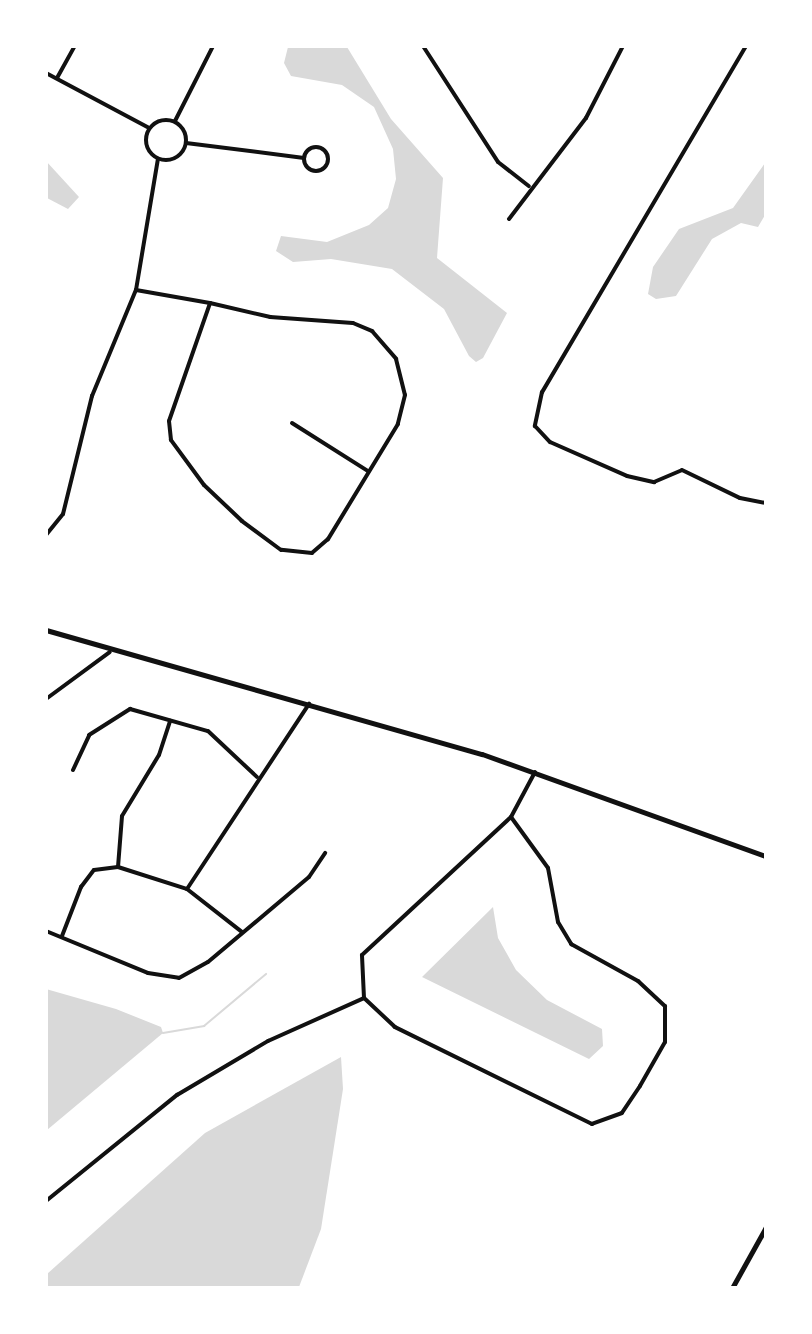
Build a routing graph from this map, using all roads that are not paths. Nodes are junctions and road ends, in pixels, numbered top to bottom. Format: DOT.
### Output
graph roads {
  1 [pos="75,46"];
  2 [pos="213,46"];
  3 [pos="423,46"];
  4 [pos="623,46"];
  5 [pos="746,46"];
  6 [pos="46,73"];
  7 [pos="57,78"];
  8 [pos="175,121"];
  9 [pos="149,128"];
  10 [pos="186,143"];
  11 [pos="304,158"];
  12 [pos="158,159"];
  13 [pos="529,186"];
  14 [pos="508,219"];
  15 [pos="136,290"];
  16 [pos="210,303"];
  17 [pos="292,423"];
  18 [pos="368,471"];
  19 [pos="765,503"];
  20 [pos="46,535"];
  21 [pos="46,630"];
  22 [pos="110,652"];
  23 [pos="46,699"];
  24 [pos="309,704"];
  25 [pos="170,721"];
  26 [pos="73,770"];
  27 [pos="535,772"];
  28 [pos="257,777"];
  29 [pos="511,818"];
  30 [pos="325,853"];
  31 [pos="765,856"];
  32 [pos="118,867"];
  33 [pos="187,889"];
  34 [pos="46,931"];
  35 [pos="242,932"];
  36 [pos="62,936"];
  37 [pos="364,998"];
  38 [pos="46,1201"];
  39 [pos="765,1227"];
  40 [pos="732,1287"];
  1 -- 7 [label="street"];
  2 -- 8 [label="street"];
  3 -- 13 [label="street"];
  4 -- 13 [label="street"];
  5 -- 19 [label="street"];
  6 -- 7 [label="street"];
  7 -- 9 [label="street"];
  8 -- 9 [label="street"];
  8 -- 10 [label="street"];
  9 -- 12 [label="street"];
  10 -- 11 [label="street"];
  10 -- 12 [label="street"];
  11 -- 11 [label="street"];
  12 -- 15 [label="street"];
  13 -- 14 [label="street"];
  15 -- 16 [label="street"];
  15 -- 20 [label="street"];
  16 -- 18 [label="street"];
  16 -- 18 [label="street"];
  17 -- 18 [label="street"];
  21 -- 22 [label="main road"];
  22 -- 23 [label="street"];
  22 -- 24 [label="main road"];
  24 -- 27 [label="main road"];
  24 -- 28 [label="street"];
  25 -- 26 [label="street"];
  25 -- 28 [label="street"];
  25 -- 32 [label="street"];
  27 -- 29 [label="street"];
  27 -- 31 [label="main road"];
  28 -- 33 [label="street"];
  29 -- 37 [label="street"];
  29 -- 37 [label="street"];
  30 -- 35 [label="street"];
  32 -- 33 [label="street"];
  32 -- 36 [label="street"];
  33 -- 35 [label="street"];
  34 -- 36 [label="street"];
  35 -- 36 [label="street"];
  37 -- 38 [label="street"];
  39 -- 40 [label="main road"];
}
